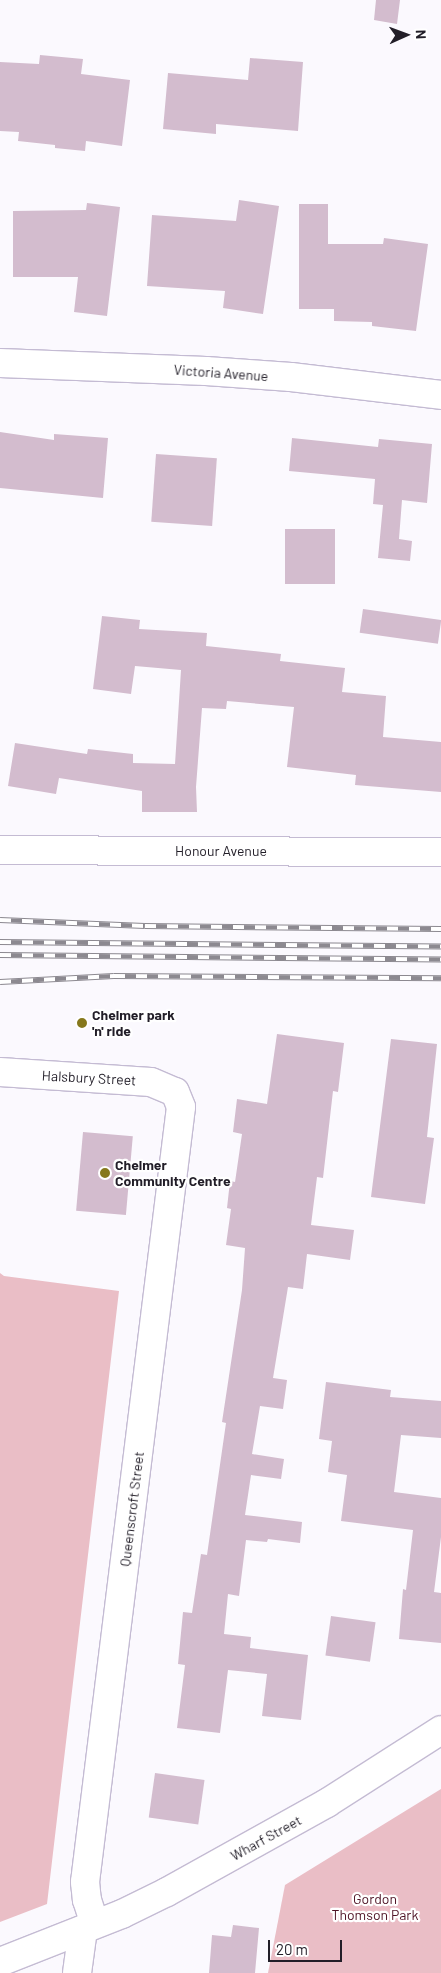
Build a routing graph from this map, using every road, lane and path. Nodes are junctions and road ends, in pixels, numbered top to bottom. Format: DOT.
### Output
graph roads {
  1 [pos="0,362"];
  2 [pos="441,395"];
  3 [pos="0,850"];
  4 [pos="441,852"];
  5 [pos="0,1072"];
  6 [pos="175,1092"];
  7 [pos="441,1730"];
  8 [pos="89,1927"];
  9 [pos="0,1962"];
  10 [pos="77,1973"];
  1 -- 2 [label="street, Victoria Avenue"];
  3 -- 4 [label="street, Honour Avenue"];
  5 -- 6 [label="street, Halsbury Street"];
  6 -- 8 [label="street, Queenscroft Street"];
  7 -- 8 [label="street, Wharf Street"];
  8 -- 9 [label="street, Wharf Street"];
  8 -- 10 [label="street, Queenscroft Street"];
}
